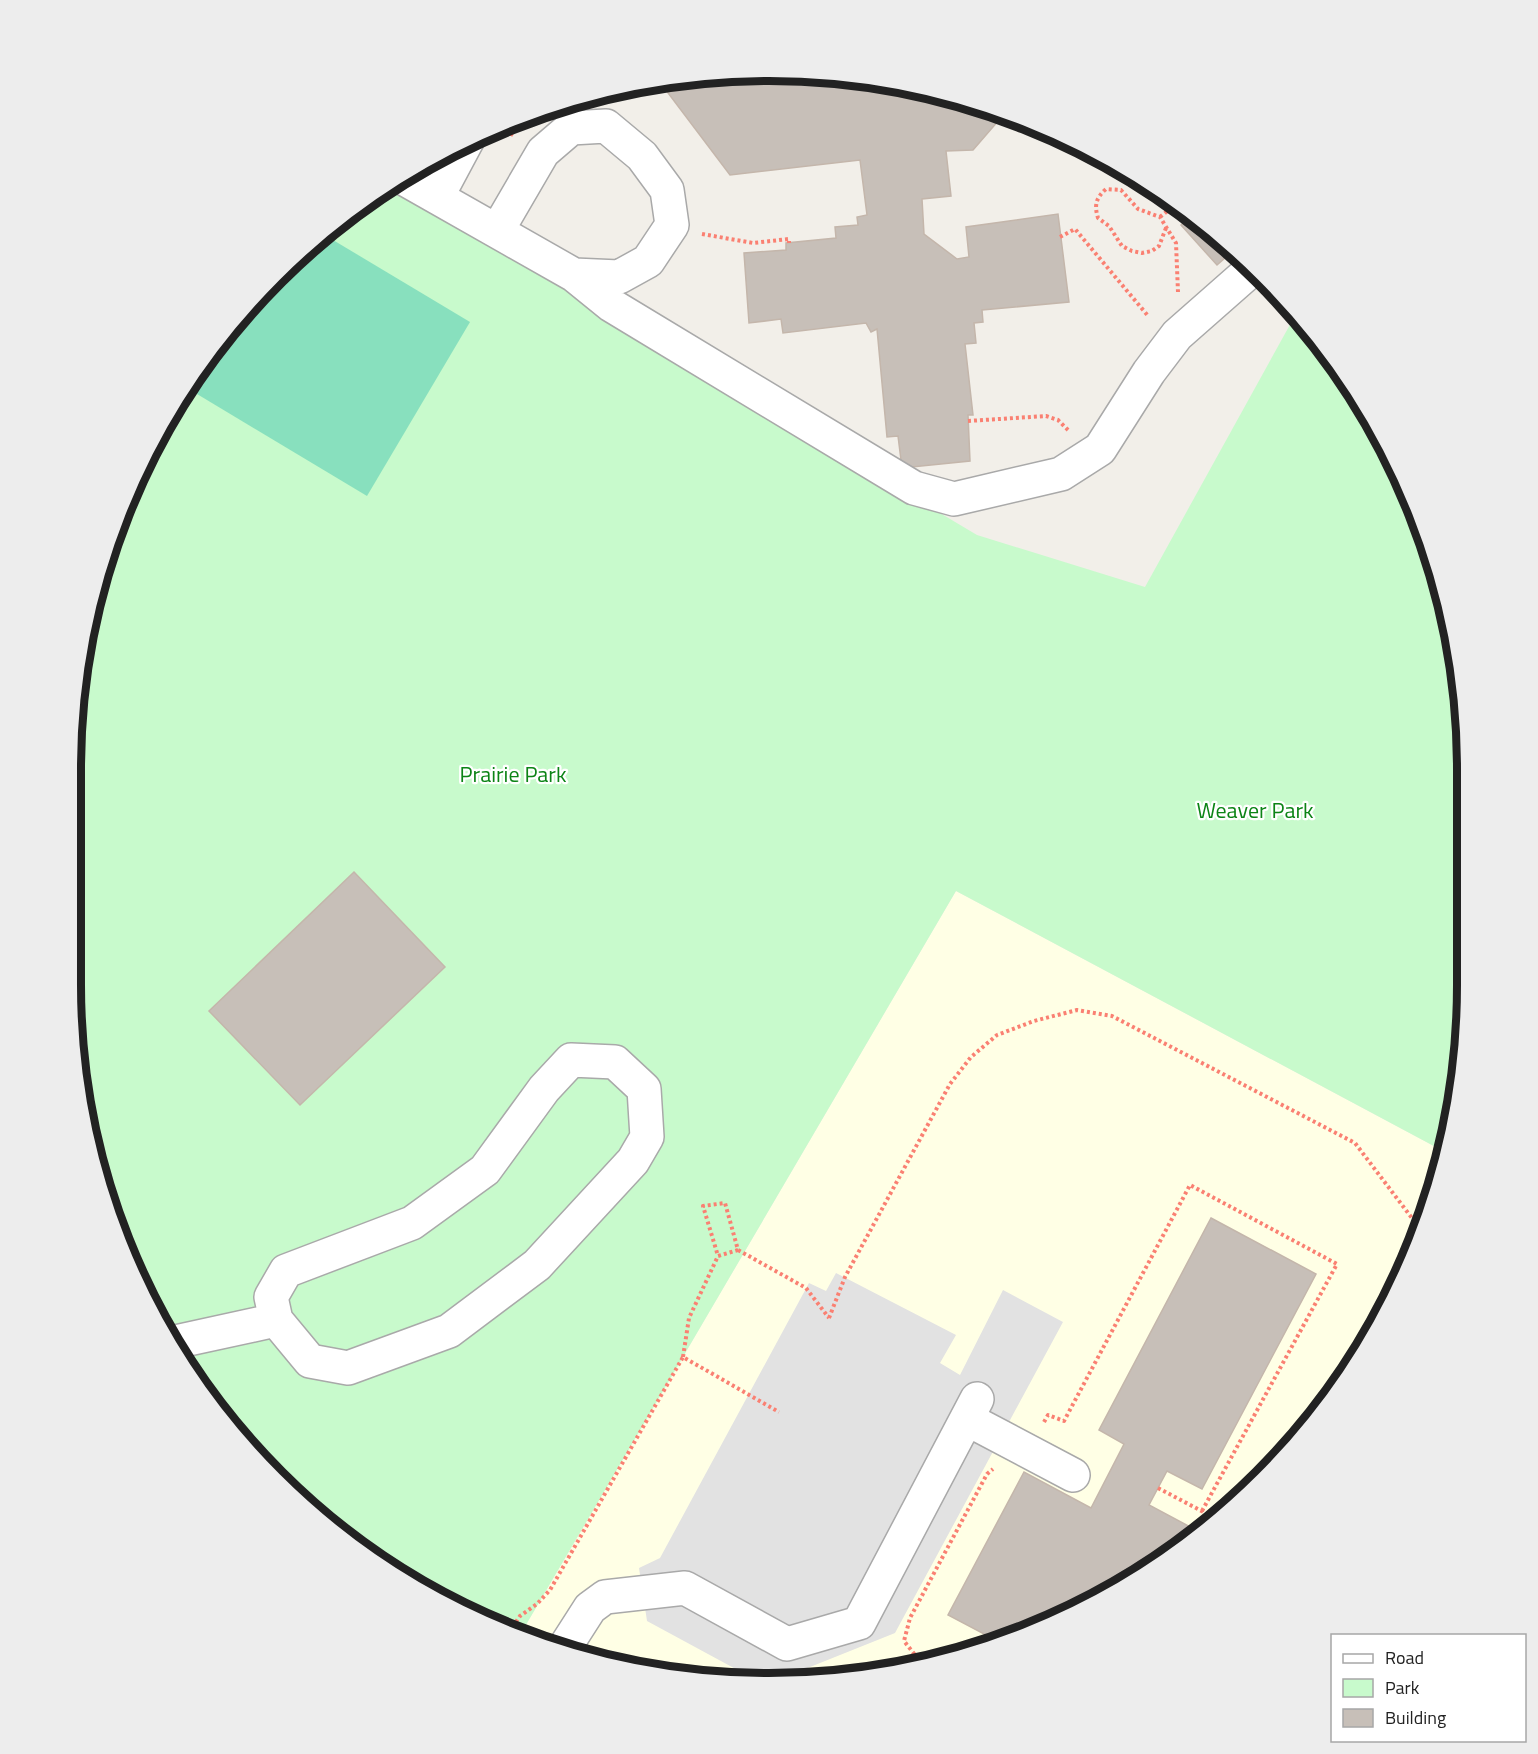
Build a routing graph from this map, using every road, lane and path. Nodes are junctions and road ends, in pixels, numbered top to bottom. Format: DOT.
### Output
graph roads {
  1 [pos="460,155"];
  2 [pos="410,182"];
  3 [pos="437,197"];
  4 [pos="1169,210"];
  5 [pos="1160,217"];
  6 [pos="1166,228"];
  7 [pos="497,231"];
  8 [pos="692,232"];
  9 [pos="1060,237"];
  10 [pos="789,243"];
  11 [pos="1246,274"];
  12 [pos="574,275"];
  13 [pos="1196,318"];
  14 [pos="1171,343"];
  15 [pos="968,421"];
  16 [pos="1089,456"];
  17 [pos="1414,1221"];
  18 [pos="738,1250"];
  19 [pos="718,1256"];
  20 [pos="276,1320"];
  21 [pos="180,1341"];
  22 [pos="683,1357"];
  23 [pos="778,1412"];
  24 [pos="1028,1452"];
  25 [pos="1073,1476"];
  26 [pos="1158,1488"];
  27 [pos="1202,1511"];
  28 [pos="1208,1514"];
  29 [pos="514,1624"];
  30 [pos="567,1642"];
  31 [pos="918,1657"];
  1 -- 3 [label="lane"];
  2 -- 3 [label="lane"];
  3 -- 7 [label="lane"];
  4 -- 5 [label="path"];
  5 -- 6 [label="path"];
  5 -- 6 [label="path"];
  6 -- 13 [label="path"];
  7 -- 12 [label="lane"];
  7 -- 12 [label="lane"];
  8 -- 10 [label="path"];
  9 -- 14 [label="path"];
  11 -- 13 [label="lane"];
  12 -- 16 [label="lane"];
  13 -- 14 [label="lane"];
  14 -- 16 [label="lane"];
  15 -- 16 [label="path"];
  17 -- 18 [label="path"];
  18 -- 19 [label="path"];
  18 -- 19 [label="path"];
  19 -- 22 [label="path"];
  20 -- 20 [label="lane"];
  20 -- 21 [label="lane"];
  22 -- 23 [label="path"];
  22 -- 29 [label="path"];
  24 -- 25 [label="lane"];
  24 -- 27 [label="path"];
  24 -- 30 [label="lane"];
  24 -- 31 [label="path"];
  26 -- 27 [label="path"];
  27 -- 28 [label="path"];
}
